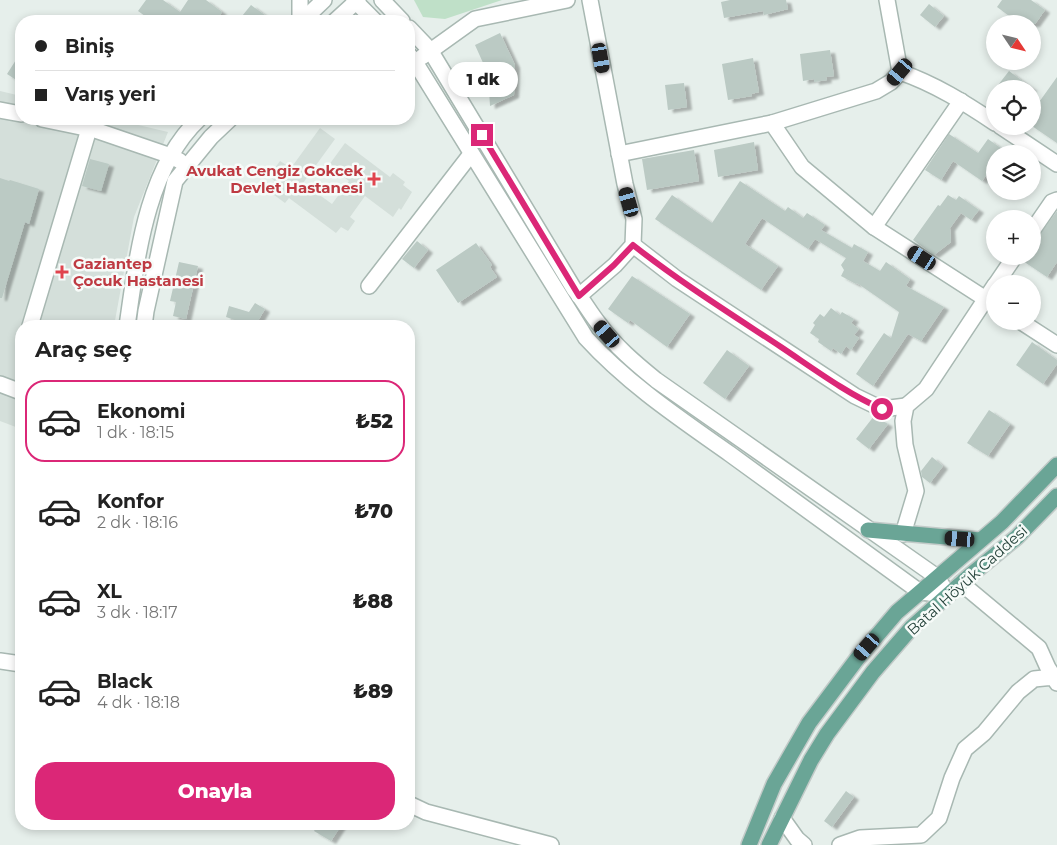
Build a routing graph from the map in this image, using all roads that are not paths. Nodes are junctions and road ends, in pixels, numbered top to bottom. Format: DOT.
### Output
graph roads {
  1 [pos="300,0"];
  2 [pos="324,0"];
  3 [pos="382,0"];
  4 [pos="567,0"];
  5 [pos="590,0"];
  6 [pos="887,0"];
  7 [pos="356,1"];
  8 [pos="301,15"];
  9 [pos="308,15"];
  10 [pos="341,15"];
  11 [pos="369,15"];
  12 [pos="396,15"];
  13 [pos="415,34"];
  14 [pos="430,50"];
  15 [pos="415,58"];
  16 [pos="415,64"];
  17 [pos="900,72"];
  18 [pos="961,101"];
  19 [pos="0,110"];
  20 [pos="15,113"];
  21 [pos="986,117"];
  22 [pos="772,123"];
  23 [pos="70,125"];
  24 [pos="192,125"];
  25 [pos="224,125"];
  26 [pos="89,129"];
  27 [pos="1014,135"];
  28 [pos="471,154"];
  29 [pos="619,154"];
  30 [pos="171,156"];
  31 [pos="1057,164"];
  32 [pos="188,166"];
  33 [pos="1057,200"];
  34 [pos="1041,218"];
  35 [pos="874,227"];
  36 [pos="633,245"];
  37 [pos="369,286"];
  38 [pos="579,296"];
  39 [pos="986,299"];
  40 [pos="986,307"];
  41 [pos="32,320"];
  42 [pos="128,320"];
  43 [pos="145,320"];
  44 [pos="1034,330"];
  45 [pos="1057,345"];
  46 [pos="0,384"];
  47 [pos="15,390"];
  48 [pos="906,406"];
  49 [pos="1057,465"];
  50 [pos="1057,496"];
  51 [pos="868,530"];
  52 [pos="903,534"];
  53 [pos="980,540"];
  54 [pos="937,577"];
  55 [pos="961,583"];
  56 [pos="920,592"];
  57 [pos="948,595"];
  58 [pos="0,661"];
  59 [pos="15,663"];
  60 [pos="1055,680"];
  61 [pos="415,807"];
  62 [pos="782,818"];
  63 [pos="550,845"];
  64 [pos="749,845"];
  65 [pos="769,845"];
  66 [pos="804,845"];
  67 [pos="840,845"];
  1 -- 8 [label="street"];
  2 -- 9 [label="street"];
  3 -- 12 [label="street"];
  4 -- 14 [label="street"];
  5 -- 29 [label="street"];
  6 -- 17 [label="street"];
  7 -- 10 [label="street"];
  7 -- 11 [label="street"];
  13 -- 14 [label="street"];
  14 -- 15 [label="street"];
  14 -- 38 [label="street"];
  16 -- 28 [label="street"];
  17 -- 18 [label="street"];
  17 -- 22 [label="street"];
  18 -- 21 [label="street"];
  18 -- 35 [label="street"];
  19 -- 20 [label="street"];
  22 -- 29 [label="street"];
  22 -- 35 [label="street"];
  23 -- 26 [label="street"];
  24 -- 30 [label="street"];
  25 -- 32 [label="street"];
  26 -- 30 [label="street"];
  26 -- 41 [label="street"];
  27 -- 31 [label="street"];
  28 -- 37 [label="street"];
  28 -- 56 [label="street"];
  29 -- 36 [label="street"];
  30 -- 32 [label="street"];
  30 -- 42 [label="street"];
  32 -- 43 [label="street"];
  33 -- 34 [label="street"];
  35 -- 39 [label="street"];
  36 -- 38 [label="street"];
  36 -- 48 [label="street"];
  38 -- 51 [label="street"];
  40 -- 48 [label="street"];
  44 -- 45 [label="street"];
  46 -- 47 [label="street"];
  48 -- 52 [label="street"];
  49 -- 53 [label="main road, Batal Höyük Caddesi"];
  50 -- 55 [label="main road, Batal Höyük Caddesi"];
  51 -- 52 [label="main road"];
  51 -- 54 [label="street"];
  52 -- 53 [label="main road"];
  53 -- 54 [label="main road, Batal Höyük Caddesi"];
  54 -- 56 [label="main road, Batal Höyük Caddesi"];
  54 -- 57 [label="street"];
  55 -- 57 [label="main road, Batal Höyük Caddesi"];
  55 -- 60 [label="street"];
  56 -- 57 [label="street"];
  56 -- 64 [label="main road, Batal Höyük Caddesi"];
  57 -- 62 [label="main road, Batal Höyük Caddesi"];
  58 -- 59 [label="street"];
  60 -- 67 [label="street"];
  61 -- 63 [label="street"];
  62 -- 65 [label="main road, Batal Höyük Caddesi"];
  62 -- 66 [label="street"];
}
